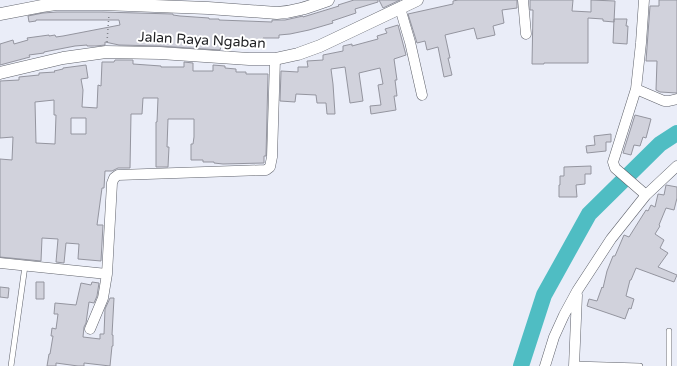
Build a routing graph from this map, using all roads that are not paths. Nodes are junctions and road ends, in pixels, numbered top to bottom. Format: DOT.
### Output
graph roads {
  1 [pos="328,0"];
  2 [pos="417,0"];
  3 [pos="523,0"];
  4 [pos="644,0"];
  5 [pos="400,8"];
  6 [pos="0,14"];
  7 [pos="526,34"];
  8 [pos="275,59"];
  9 [pos="0,73"];
  10 [pos="640,87"];
  11 [pos="422,96"];
  12 [pos="677,99"];
  13 [pos="677,166"];
  14 [pos="646,195"];
  15 [pos="0,263"];
  16 [pos="25,266"];
  17 [pos="107,274"];
  18 [pos="577,291"];
  19 [pos="90,329"];
  20 [pos="670,331"];
  21 [pos="574,365"];
  22 [pos="11,366"];
  23 [pos="545,366"];
  24 [pos="640,366"];
  25 [pos="669,366"];
  1 -- 6 [label="street"];
  2 -- 5 [label="street, Jalan Raya Ngaban"];
  3 -- 7 [label="street"];
  4 -- 10 [label="street"];
  5 -- 8 [label="street, Jalan Raya Ngaban"];
  5 -- 11 [label="street"];
  8 -- 9 [label="street, Jalan Raya Ngaban"];
  8 -- 17 [label="street"];
  10 -- 12 [label="street"];
  10 -- 14 [label="street"];
  13 -- 14 [label="street"];
  14 -- 18 [label="street"];
  15 -- 16 [label="street"];
  16 -- 17 [label="street"];
  16 -- 22 [label="lane"];
  17 -- 19 [label="street"];
  18 -- 21 [label="street"];
  18 -- 23 [label="street"];
  20 -- 25 [label="lane"];
  21 -- 24 [label="lane"];
}
